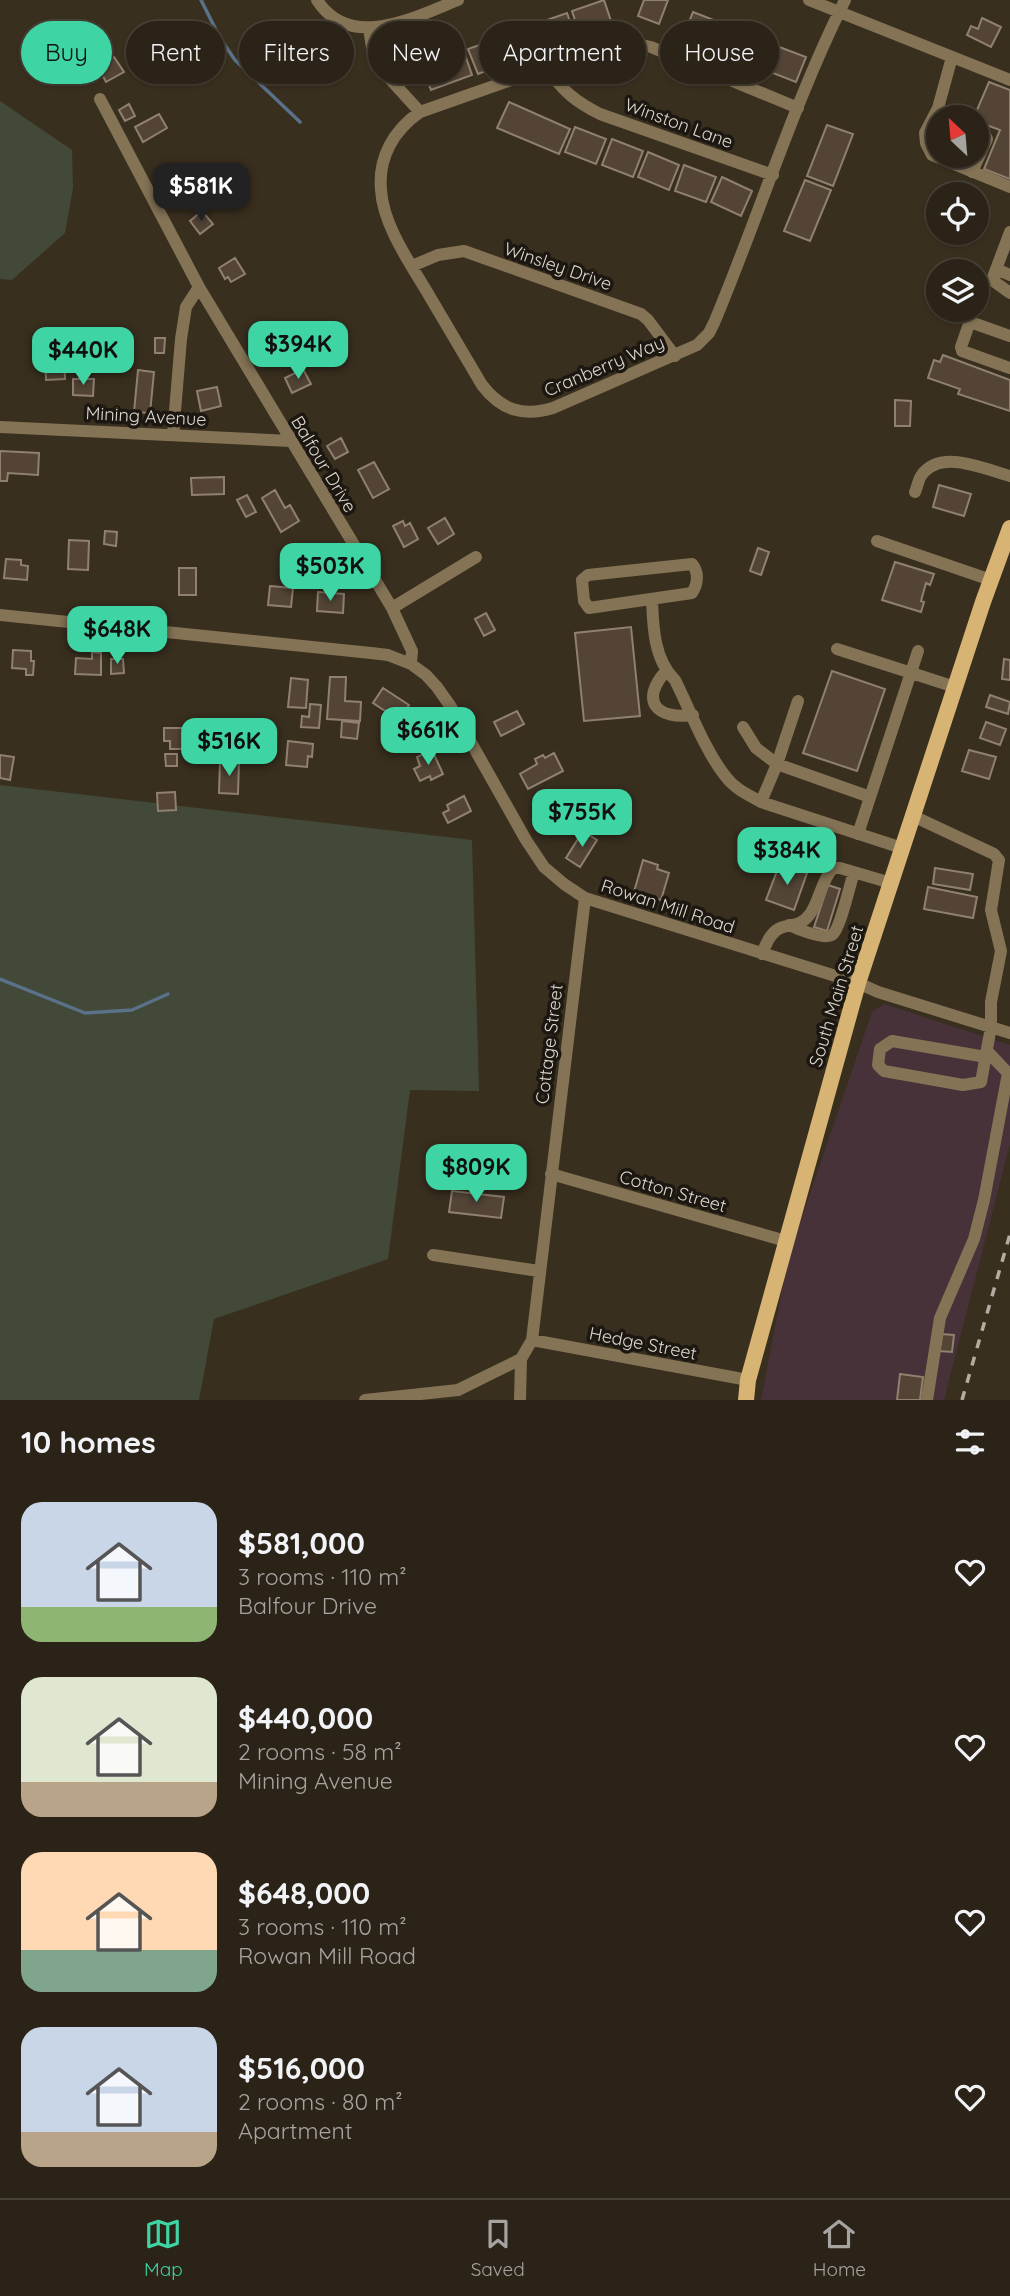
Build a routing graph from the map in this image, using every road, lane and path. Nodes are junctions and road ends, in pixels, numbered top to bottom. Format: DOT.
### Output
graph roads {
  1 [pos="317,0"];
  2 [pos="458,0"];
  3 [pos="809,0"];
  4 [pos="842,6"];
  5 [pos="405,21"];
  6 [pos="368,28"];
  7 [pos="646,46"];
  8 [pos="952,57"];
  9 [pos="1010,80"];
  10 [pos="394,84"];
  11 [pos="501,84"];
  12 [pos="559,84"];
  13 [pos="100,99"];
  14 [pos="939,105"];
  15 [pos="799,108"];
  16 [pos="419,112"];
  17 [pos="963,168"];
  18 [pos="974,168"];
  19 [pos="972,172"];
  20 [pos="773,175"];
  21 [pos="1010,187"];
  22 [pos="1009,238"];
  23 [pos="412,266"];
  24 [pos="996,269"];
  25 [pos="1010,275"];
  26 [pos="199,288"];
  27 [pos="1010,293"];
  28 [pos="1010,336"];
  29 [pos="675,356"];
  30 [pos="1010,368"];
  31 [pos="0,427"];
  32 [pos="173,435"];
  33 [pos="290,441"];
  34 [pos="1010,476"];
  35 [pos="915,492"];
  36 [pos="1010,528"];
  37 [pos="877,541"];
  38 [pos="1005,556"];
  39 [pos="476,557"];
  40 [pos="991,580"];
  41 [pos="652,600"];
  42 [pos="391,608"];
  43 [pos="0,615"];
  44 [pos="837,649"];
  45 [pos="918,651"];
  46 [pos="411,664"];
  47 [pos="666,671"];
  48 [pos="911,673"];
  49 [pos="955,687"];
  50 [pos="799,701"];
  51 [pos="693,715"];
  52 [pos="743,727"];
  53 [pos="777,764"];
  54 [pos="870,797"];
  55 [pos="761,802"];
  56 [pos="913,816"];
  57 [pos="858,834"];
  58 [pos="902,848"];
  59 [pos="854,872"];
  60 [pos="891,883"];
  61 [pos="585,898"];
  62 [pos="794,928"];
  63 [pos="762,954"];
  64 [pos="858,983"];
  65 [pos="991,1027"];
  66 [pos="1010,1033"];
  67 [pos="987,1054"];
  68 [pos="551,1174"];
  69 [pos="786,1241"];
  70 [pos="433,1255"];
  71 [pos="539,1271"];
  72 [pos="532,1339"];
  73 [pos="521,1359"];
  74 [pos="748,1380"];
  75 [pos="365,1400"];
  76 [pos="520,1400"];
  77 [pos="746,1400"];
  78 [pos="927,1400"];
  1 -- 6 [label="street"];
  2 -- 5 [label="street"];
  3 -- 4 [label="street"];
  4 -- 8 [label="street"];
  4 -- 15 [label="street, Cranberry Way"];
  7 -- 15 [label="street"];
  8 -- 9 [label="street"];
  8 -- 14 [label="street"];
  10 -- 16 [label="street"];
  11 -- 16 [label="street"];
  12 -- 20 [label="street, Winston Lane"];
  13 -- 26 [label="street, Balfour Drive"];
  15 -- 20 [label="street, Cranberry Way"];
  16 -- 23 [label="street, Cranberry Way"];
  17 -- 19 [label="street"];
  18 -- 19 [label="street"];
  19 -- 21 [label="street"];
  20 -- 29 [label="street, Cranberry Way"];
  22 -- 24 [label="street"];
  23 -- 29 [label="street, Winsley Drive"];
  23 -- 29 [label="street, Cranberry Way"];
  24 -- 25 [label="street"];
  24 -- 27 [label="street"];
  26 -- 32 [label="street"];
  26 -- 33 [label="street, Balfour Drive"];
  28 -- 30 [label="street"];
  31 -- 32 [label="street, Mining Avenue"];
  32 -- 33 [label="street, Mining Avenue"];
  33 -- 42 [label="street, Balfour Drive"];
  34 -- 35 [label="street"];
  36 -- 38 [label="main road, South Main Street"];
  37 -- 40 [label="street"];
  38 -- 40 [label="main road, South Main Street"];
  39 -- 42 [label="street"];
  40 -- 49 [label="main road, South Main Street"];
  41 -- 41 [label="street"];
  41 -- 47 [label="street"];
  42 -- 46 [label="street, Balfour Drive"];
  43 -- 46 [label="street, Rowan Mill Road"];
  44 -- 48 [label="street"];
  45 -- 48 [label="street"];
  46 -- 61 [label="street, Rowan Mill Road"];
  47 -- 51 [label="street"];
  47 -- 51 [label="street"];
  48 -- 49 [label="street"];
  48 -- 54 [label="street"];
  49 -- 56 [label="main road, South Main Street"];
  50 -- 53 [label="street"];
  51 -- 55 [label="street"];
  52 -- 53 [label="street"];
  53 -- 54 [label="street"];
  53 -- 55 [label="street"];
  54 -- 57 [label="street"];
  55 -- 57 [label="street"];
  56 -- 58 [label="main road, South Main Street"];
  56 -- 65 [label="street"];
  57 -- 58 [label="street"];
  58 -- 60 [label="main road, South Main Street"];
  59 -- 60 [label="street"];
  59 -- 62 [label="street"];
  59 -- 62 [label="street"];
  60 -- 64 [label="main road, South Main Street"];
  61 -- 63 [label="street, Rowan Mill Road"];
  61 -- 68 [label="street, Cottage Street"];
  62 -- 63 [label="street"];
  63 -- 64 [label="street, Rowan Mill Road"];
  64 -- 65 [label="street, Rowan Mill Road"];
  64 -- 69 [label="main road, South Main Street"];
  65 -- 66 [label="street, Rowan Mill Road"];
  65 -- 67 [label="street"];
  67 -- 67 [label="street"];
  67 -- 78 [label="street"];
  68 -- 69 [label="street, Cotton Street"];
  68 -- 71 [label="street, Cottage Street"];
  69 -- 74 [label="main road, South Main Street"];
  70 -- 71 [label="street"];
  71 -- 72 [label="street, Cottage Street"];
  72 -- 73 [label="street, Cottage Street"];
  72 -- 74 [label="street, Hedge Street"];
  73 -- 75 [label="street"];
  73 -- 76 [label="street, Cottage Street"];
  74 -- 77 [label="main road, South Main Street"];
}
